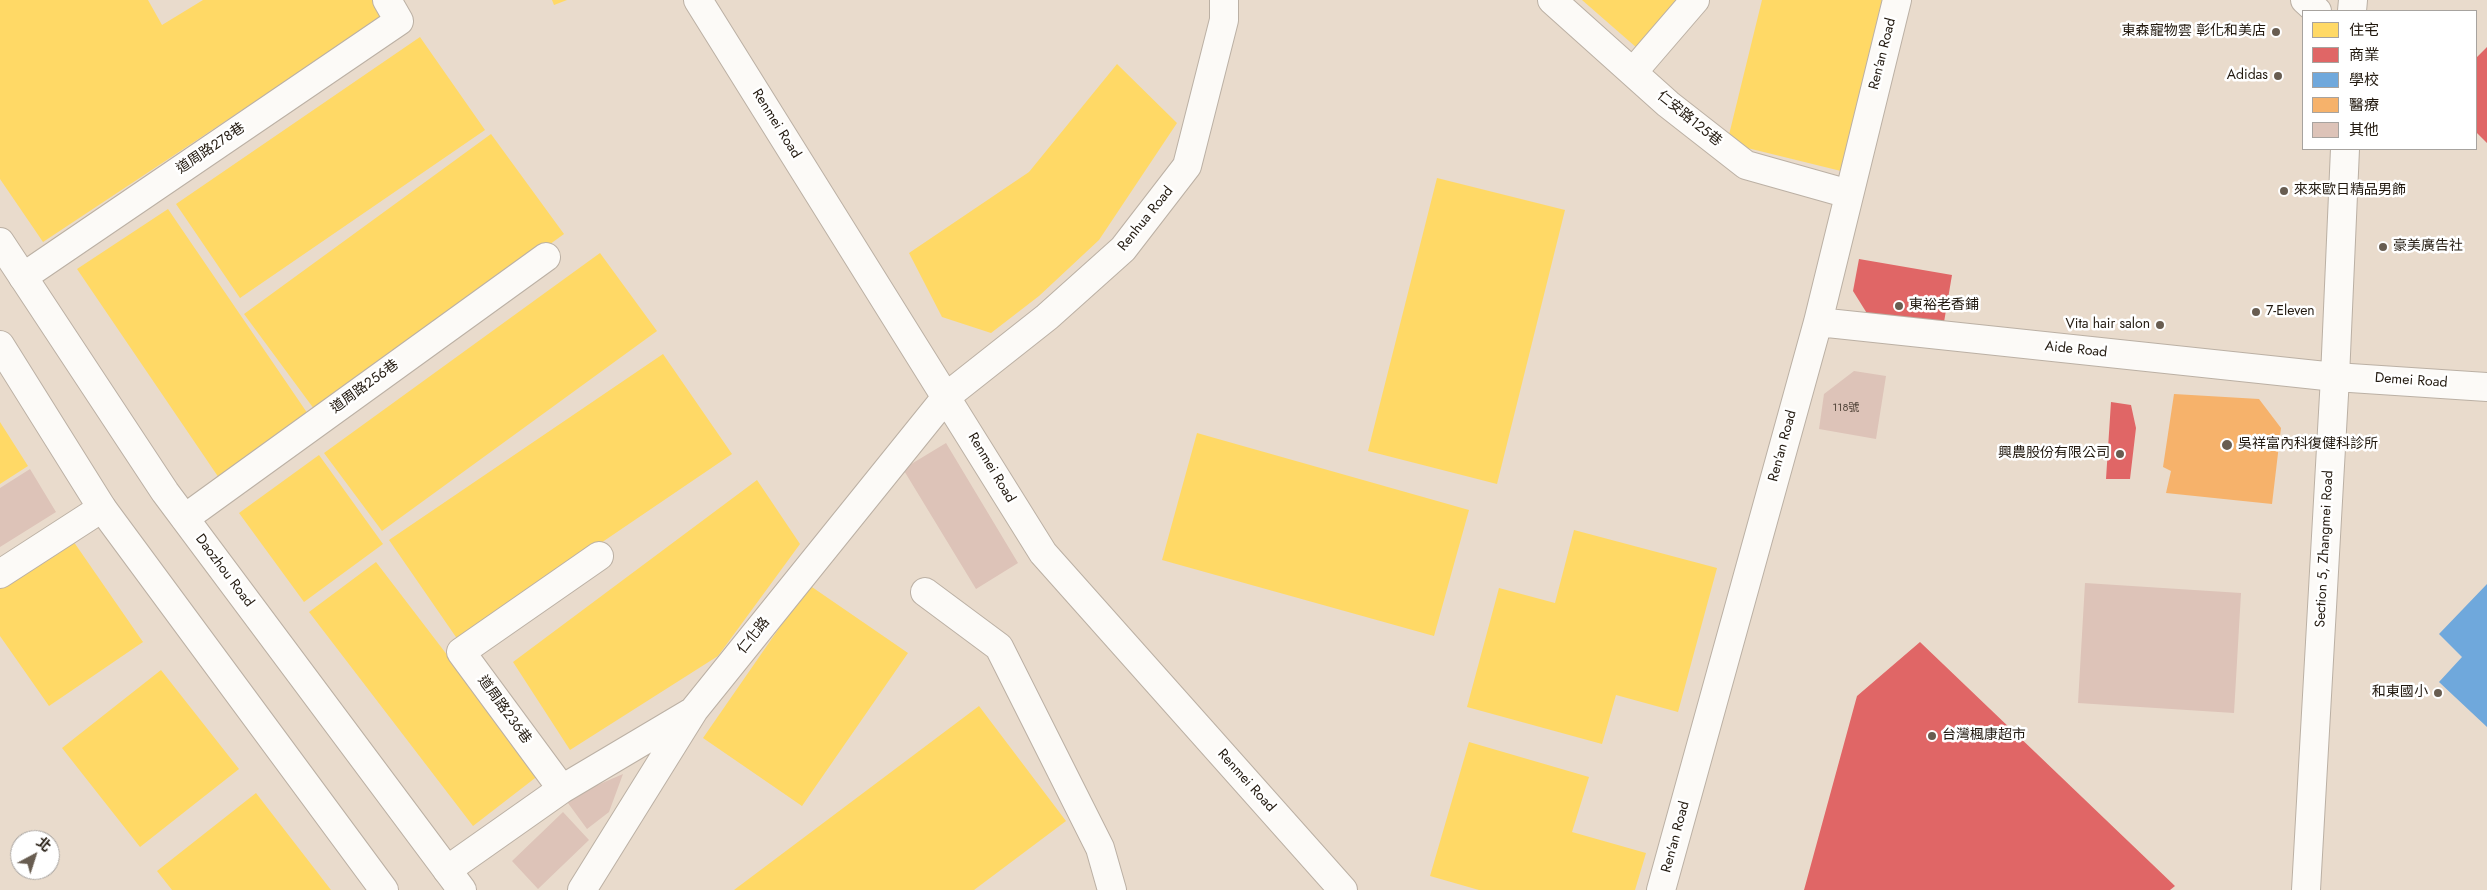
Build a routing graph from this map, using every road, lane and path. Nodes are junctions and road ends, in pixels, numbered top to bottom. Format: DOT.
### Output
graph roads {
  1 [pos="698,0"];
  2 [pos="1224,0"];
  3 [pos="1552,0"];
  4 [pos="1695,0"];
  5 [pos="1897,0"];
  6 [pos="2305,0"];
  7 [pos="393,10"];
  8 [pos="2316,10"];
  9 [pos="1633,72"];
  10 [pos="2345,150"];
  11 [pos="1849,194"];
  12 [pos="0,242"];
  13 [pos="546,257"];
  14 [pos="23,277"];
  15 [pos="1818,322"];
  16 [pos="0,345"];
  17 [pos="2335,377"];
  18 [pos="2487,387"];
  19 [pos="947,396"];
  20 [pos="102,508"];
  21 [pos="184,518"];
  22 [pos="598,556"];
  23 [pos="0,574"];
  24 [pos="925,592"];
  25 [pos="694,710"];
  26 [pos="562,789"];
  27 [pos="455,880"];
  28 [pos="384,890"];
  29 [pos="582,890"];
  30 [pos="1112,890"];
  31 [pos="1343,890"];
  32 [pos="1661,890"];
  33 [pos="2306,890"];
  1 -- 19 [label="street, Renmei Road"];
  2 -- 19 [label="street, Renhua Road"];
  3 -- 9 [label="street, 仁安路125巷"];
  4 -- 9 [label="street"];
  5 -- 11 [label="street, Ren'an Road"];
  6 -- 8 [label="street"];
  7 -- 14 [label="street, 道周路278巷"];
  9 -- 11 [label="street, 仁安路125巷"];
  10 -- 17 [label="street, Section 5, Zhangmei Road"];
  11 -- 15 [label="street, Ren'an Road"];
  12 -- 14 [label="street, Daozhou Road"];
  13 -- 21 [label="street, 道周路256巷"];
  14 -- 21 [label="street, Daozhou Road"];
  15 -- 17 [label="street, Aide Road"];
  15 -- 32 [label="street, Ren'an Road"];
  16 -- 20 [label="street"];
  17 -- 18 [label="street, Demei Road"];
  17 -- 33 [label="street, Section 5, Zhangmei Road"];
  19 -- 25 [label="street, 仁化路"];
  19 -- 31 [label="street, Renmei Road"];
  20 -- 23 [label="street"];
  20 -- 28 [label="street"];
  21 -- 27 [label="street, Daozhou Road"];
  22 -- 26 [label="street, 道周路236巷"];
  24 -- 30 [label="street"];
  25 -- 26 [label="street"];
  25 -- 29 [label="street, 仁化路"];
  26 -- 27 [label="street"];
}
